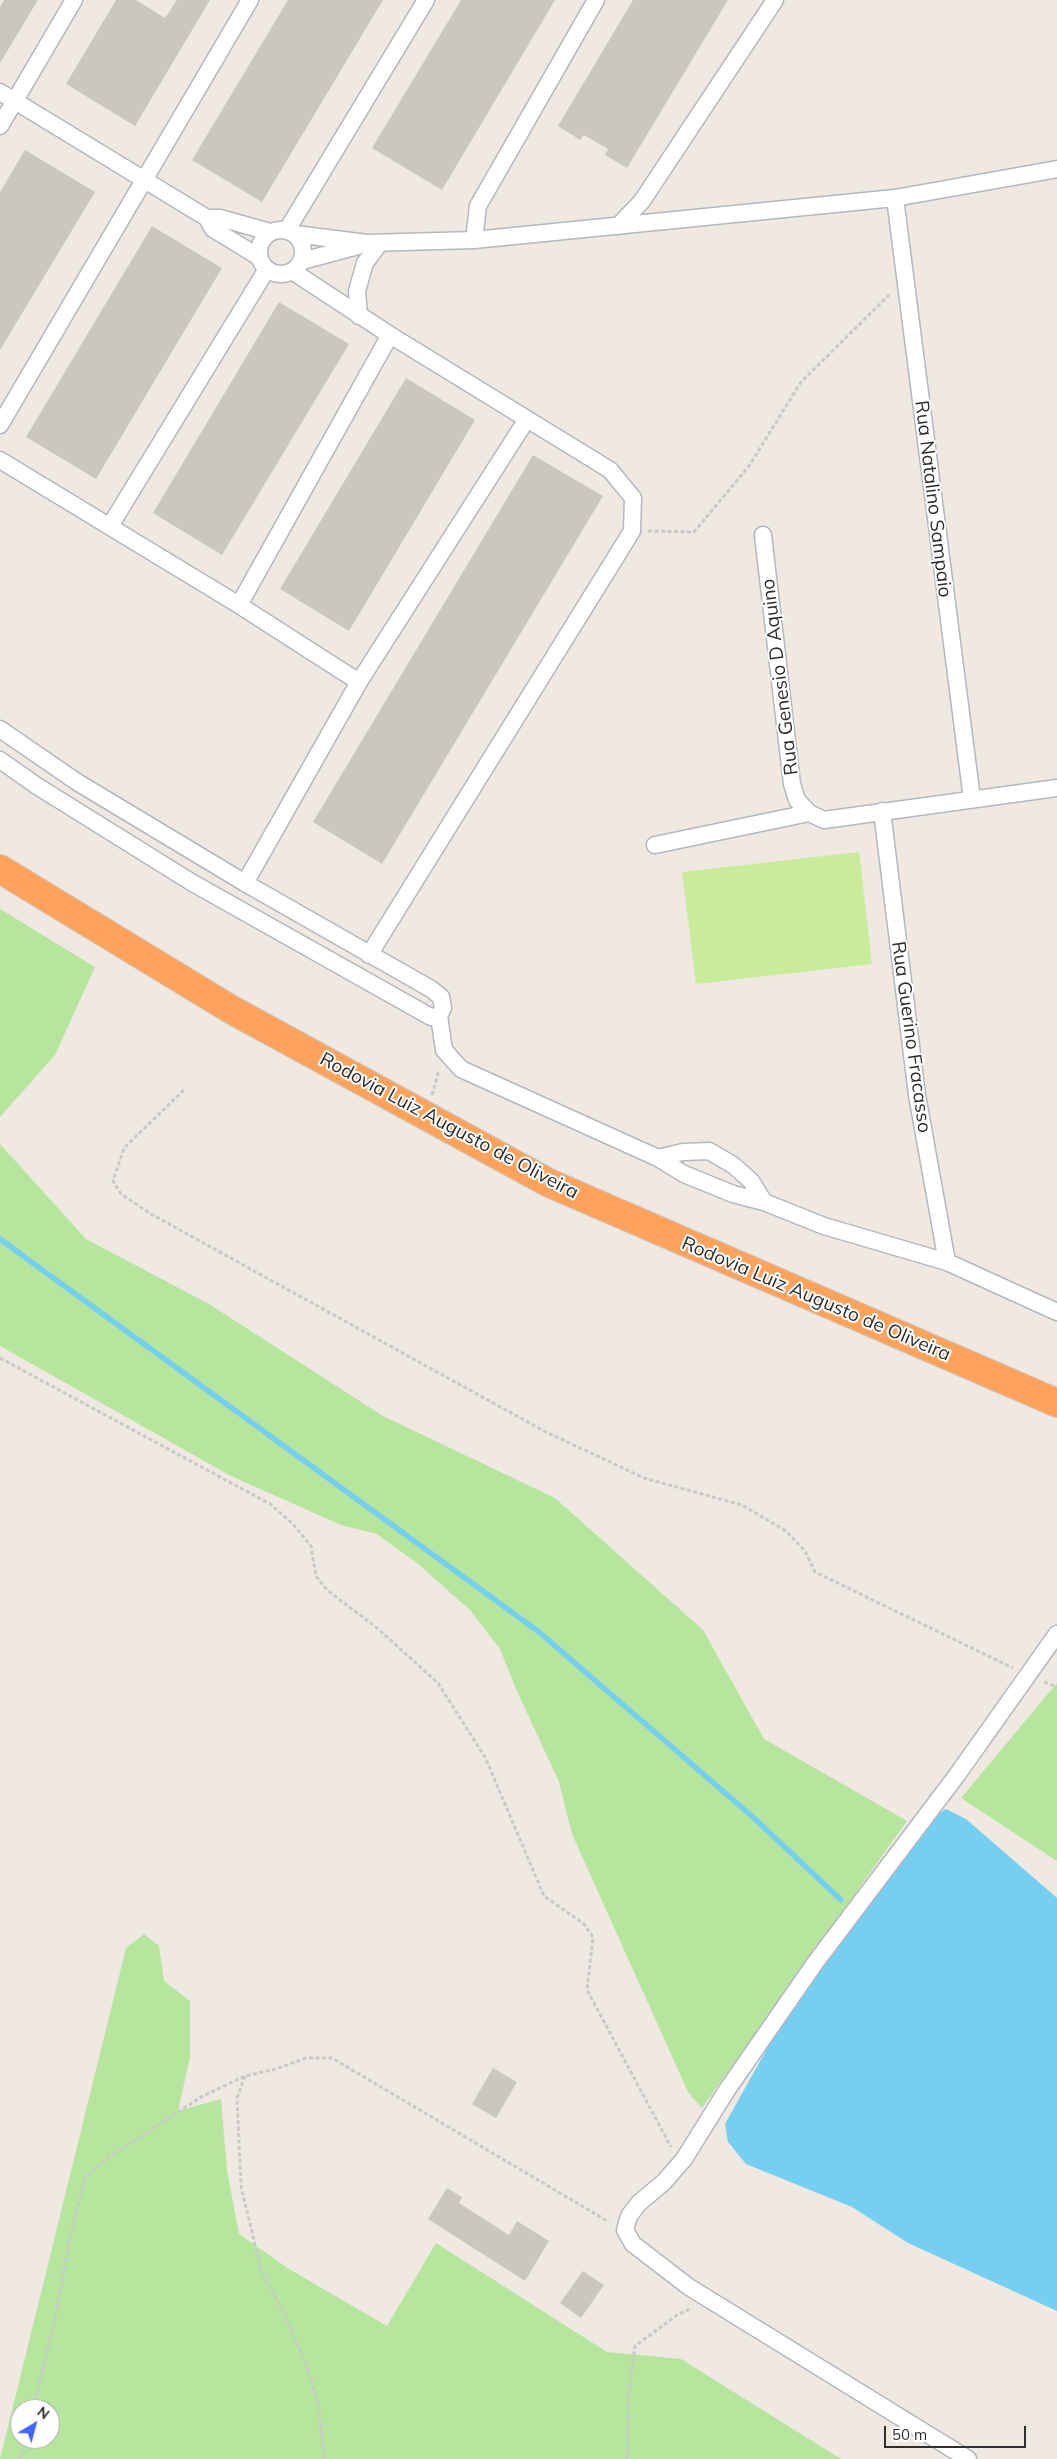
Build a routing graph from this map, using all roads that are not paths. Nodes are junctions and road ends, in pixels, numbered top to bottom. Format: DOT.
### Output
graph roads {
  1 [pos="74,0"];
  2 [pos="250,0"];
  3 [pos="426,0"];
  4 [pos="596,0"];
  5 [pos="775,0"];
  6 [pos="0,92"];
  7 [pos="15,101"];
  8 [pos="0,126"];
  9 [pos="1057,170"];
  10 [pos="144,179"];
  11 [pos="895,198"];
  12 [pos="207,218"];
  13 [pos="618,226"];
  14 [pos="270,232"];
  15 [pos="291,232"];
  16 [pos="474,240"];
  17 [pos="374,243"];
  18 [pos="263,263"];
  19 [pos="297,266"];
  20 [pos="359,316"];
  21 [pos="390,335"];
  22 [pos="527,419"];
  23 [pos="0,425"];
  24 [pos="0,460"];
  25 [pos="110,526"];
  26 [pos="763,535"];
  27 [pos="239,605"];
  28 [pos="359,682"];
  29 [pos="0,729"];
  30 [pos="0,760"];
  31 [pos="1057,788"];
  32 [pos="972,799"];
  33 [pos="882,811"];
  34 [pos="808,813"];
  35 [pos="655,845"];
  36 [pos="0,869"];
  37 [pos="244,883"];
  38 [pos="369,955"];
  39 [pos="439,1016"];
  40 [pos="658,1158"];
  41 [pos="764,1202"];
  42 [pos="947,1262"];
  43 [pos="1057,1312"];
  44 [pos="1057,1403"];
  45 [pos="1057,1634"];
  46 [pos="968,2459"];
  1 -- 7 [label="street"];
  2 -- 10 [label="street"];
  3 -- 15 [label="street"];
  4 -- 16 [label="street"];
  5 -- 13 [label="street"];
  6 -- 7 [label="street"];
  7 -- 8 [label="street"];
  7 -- 10 [label="street"];
  9 -- 11 [label="street"];
  10 -- 12 [label="street"];
  10 -- 23 [label="street"];
  11 -- 13 [label="street"];
  11 -- 32 [label="street, Rua Natalino Sampaio"];
  12 -- 14 [label="street"];
  12 -- 18 [label="street"];
  13 -- 16 [label="street"];
  14 -- 15 [label="street"];
  14 -- 18 [label="street"];
  15 -- 17 [label="street"];
  15 -- 19 [label="street"];
  16 -- 17 [label="street"];
  17 -- 19 [label="street"];
  17 -- 20 [label="street"];
  18 -- 19 [label="street"];
  18 -- 25 [label="street"];
  19 -- 20 [label="street"];
  20 -- 21 [label="street"];
  21 -- 22 [label="street"];
  21 -- 27 [label="street"];
  22 -- 28 [label="street"];
  22 -- 38 [label="street"];
  24 -- 25 [label="street"];
  25 -- 27 [label="street"];
  26 -- 34 [label="street, Rua Genesio D Aquino"];
  27 -- 28 [label="street"];
  28 -- 37 [label="street"];
  29 -- 37 [label="street"];
  30 -- 39 [label="street"];
  31 -- 32 [label="street"];
  32 -- 33 [label="street"];
  33 -- 34 [label="street"];
  33 -- 42 [label="street, Rua Guerino Fracasso"];
  34 -- 35 [label="street"];
  36 -- 44 [label="highway, Rodovia Luiz Augusto de Oliveira"];
  37 -- 38 [label="street"];
  38 -- 39 [label="street"];
  39 -- 40 [label="street"];
  40 -- 41 [label="street"];
  40 -- 41 [label="street"];
  41 -- 42 [label="street"];
  42 -- 43 [label="street"];
  45 -- 46 [label="street"];
}
